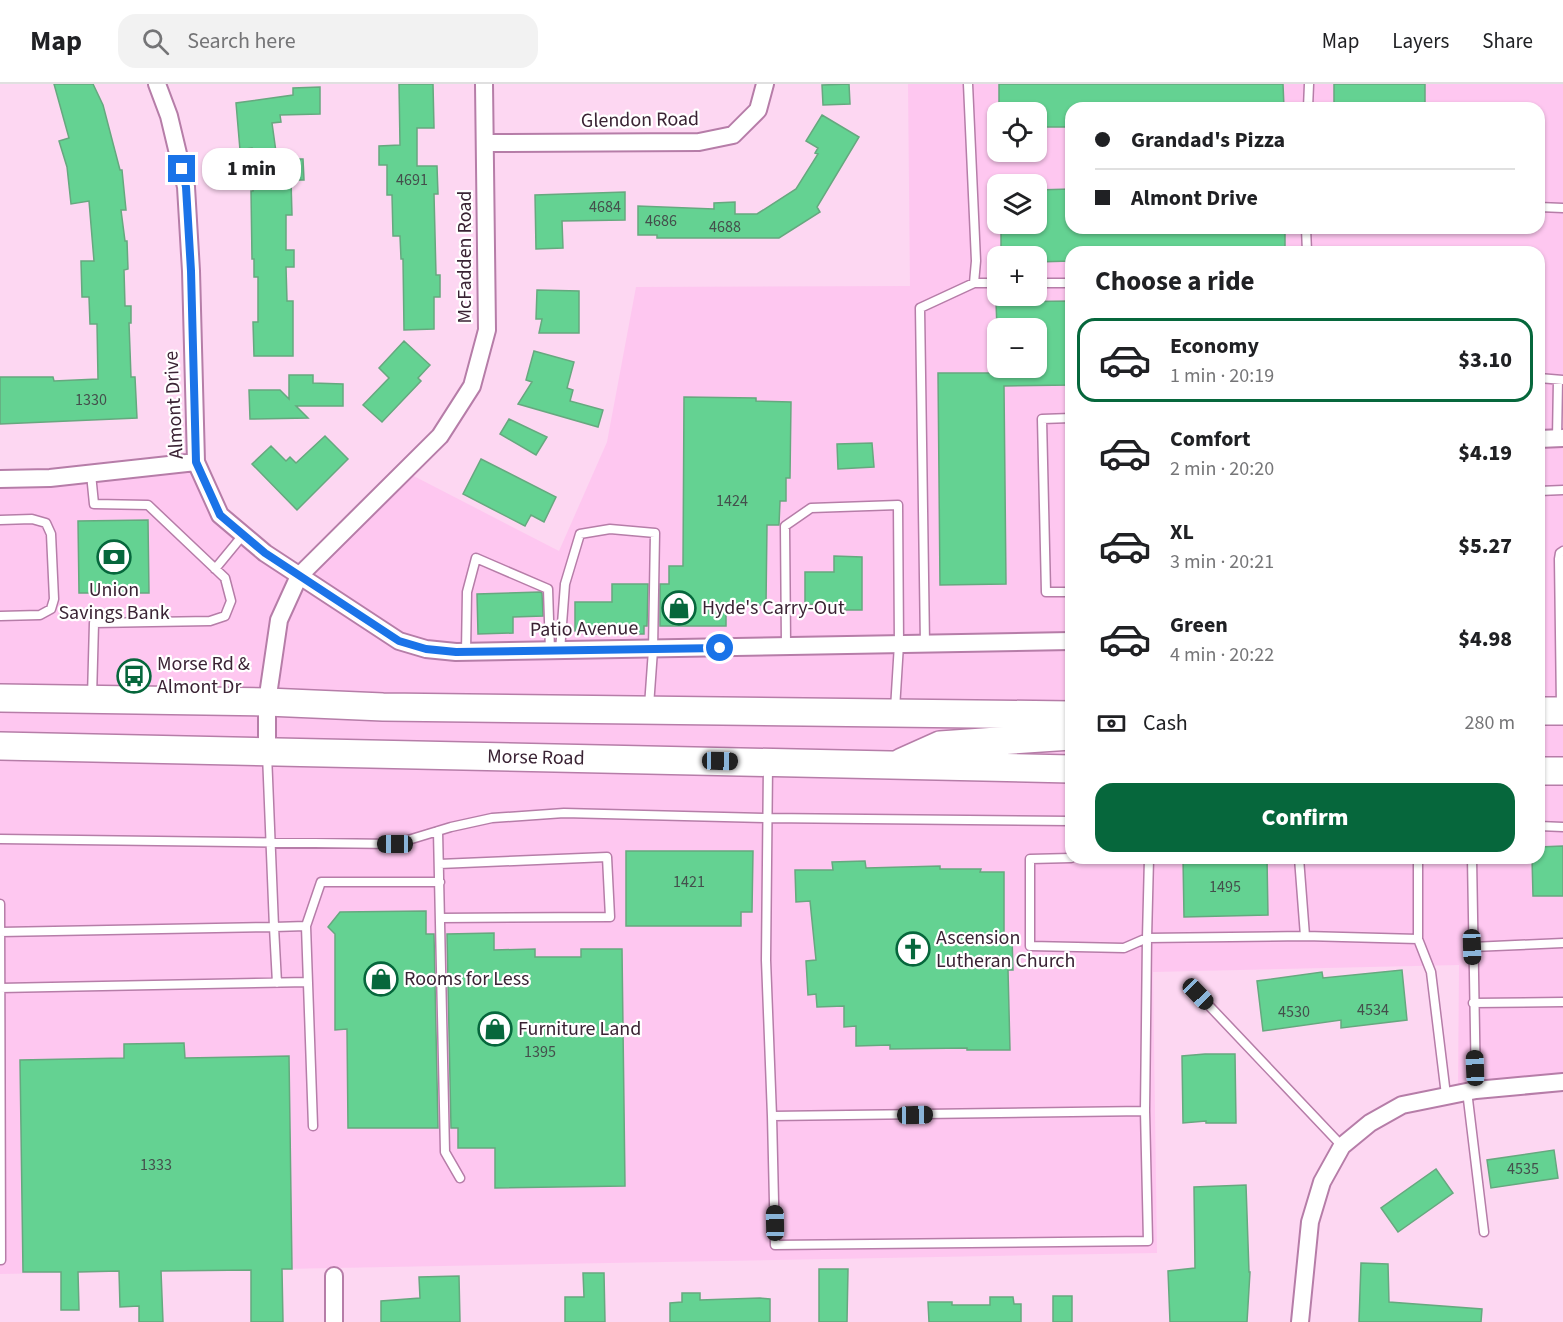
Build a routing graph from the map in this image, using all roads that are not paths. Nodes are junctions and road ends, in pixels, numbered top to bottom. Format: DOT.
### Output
graph roads {
  1 [pos="157,84"];
  2 [pos="484,84"];
  3 [pos="765,84"];
  4 [pos="968,84"];
  5 [pos="1309,84"];
  6 [pos="1308,102"];
  7 [pos="485,143"];
  8 [pos="1545,207"];
  9 [pos="1563,208"];
  10 [pos="974,283"];
  11 [pos="987,283"];
  12 [pos="1047,283"];
  13 [pos="1065,283"];
  14 [pos="1545,379"];
  15 [pos="1561,380"];
  16 [pos="1065,418"];
  17 [pos="1560,438"];
  18 [pos="1545,439"];
  19 [pos="196,462"];
  20 [pos="91,474"];
  21 [pos="0,479"];
  22 [pos="1563,490"];
  23 [pos="1545,491"];
  24 [pos="0,520"];
  25 [pos="243,535"];
  26 [pos="1563,552"];
  27 [pos="215,569"];
  28 [pos="299,576"];
  29 [pos="1065,592"];
  30 [pos="0,616"];
  31 [pos="1065,641"];
  32 [pos="899,644"];
  33 [pos="786,645"];
  34 [pos="925,645"];
  35 [pos="653,650"];
  36 [pos="555,651"];
  37 [pos="466,652"];
  38 [pos="0,698"];
  39 [pos="92,700"];
  40 [pos="267,702"];
  41 [pos="649,709"];
  42 [pos="1554,711"];
  43 [pos="895,712"];
  44 [pos="1065,715"];
  45 [pos="1065,736"];
  46 [pos="0,746"];
  47 [pos="267,751"];
  48 [pos="768,762"];
  49 [pos="896,765"];
  50 [pos="1065,769"];
  51 [pos="1545,771"];
  52 [pos="1563,771"];
  53 [pos="766,818"];
  54 [pos="1065,821"];
  55 [pos="1545,826"];
  56 [pos="1563,827"];
  57 [pos="438,831"];
  58 [pos="0,839"];
  59 [pos="270,842"];
  60 [pos="1065,858"];
  61 [pos="439,864"];
  62 [pos="1149,864"];
  63 [pos="1299,864"];
  64 [pos="1419,864"];
  65 [pos="1472,864"];
  66 [pos="440,882"];
  67 [pos="0,904"];
  68 [pos="440,918"];
  69 [pos="306,926"];
  70 [pos="274,927"];
  71 [pos="0,932"];
  72 [pos="1305,936"];
  73 [pos="1148,938"];
  74 [pos="1418,939"];
  75 [pos="1563,943"];
  76 [pos="1472,947"];
  77 [pos="308,982"];
  78 [pos="277,983"];
  79 [pos="0,988"];
  80 [pos="1198,994"];
  81 [pos="1563,1002"];
  82 [pos="1473,1003"];
  83 [pos="1563,1082"];
  84 [pos="1472,1091"];
  85 [pos="1446,1095"];
  86 [pos="1145,1111"];
  87 [pos="772,1116"];
  88 [pos="313,1126"];
  89 [pos="1342,1146"];
  90 [pos="460,1178"];
  91 [pos="1484,1232"];
  92 [pos="1,1260"];
  93 [pos="334,1276"];
  94 [pos="334,1322"];
  95 [pos="1299,1322"];
  1 -- 19 [label="street, Almont Drive"];
  2 -- 7 [label="street, McFadden Road"];
  3 -- 7 [label="street, Glendon Road"];
  4 -- 10 [label="lane"];
  5 -- 6 [label="lane"];
  7 -- 28 [label="street, McFadden Road"];
  8 -- 9 [label="lane"];
  10 -- 11 [label="lane"];
  10 -- 34 [label="lane"];
  12 -- 13 [label="lane"];
  14 -- 15 [label="lane"];
  15 -- 17 [label="lane"];
  16 -- 29 [label="lane"];
  17 -- 18 [label="street"];
  19 -- 20 [label="street"];
  19 -- 25 [label="street, Almont Drive"];
  20 -- 21 [label="street"];
  20 -- 27 [label="lane"];
  22 -- 23 [label="lane"];
  24 -- 30 [label="lane"];
  25 -- 27 [label="lane"];
  25 -- 28 [label="street, Almont Drive"];
  26 -- 42 [label="lane"];
  27 -- 39 [label="lane"];
  28 -- 37 [label="street, Patio Avenue"];
  28 -- 40 [label="street"];
  31 -- 34 [label="street, Patio Avenue"];
  32 -- 33 [label="street, Patio Avenue"];
  32 -- 33 [label="lane"];
  32 -- 34 [label="street, Patio Avenue"];
  32 -- 43 [label="lane"];
  33 -- 35 [label="street, Patio Avenue"];
  35 -- 36 [label="street, Patio Avenue"];
  35 -- 36 [label="lane"];
  35 -- 41 [label="lane"];
  36 -- 37 [label="street, Patio Avenue"];
  36 -- 37 [label="lane"];
  38 -- 39 [label="main road"];
  39 -- 40 [label="main road"];
  40 -- 41 [label="main road"];
  40 -- 47 [label="street"];
  41 -- 43 [label="main road"];
  43 -- 44 [label="main road"];
  45 -- 49 [label="main road"];
  46 -- 47 [label="main road, Morse Road"];
  47 -- 48 [label="main road, Morse Road"];
  47 -- 59 [label="lane"];
  48 -- 49 [label="main road, Morse Road"];
  48 -- 53 [label="lane"];
  49 -- 50 [label="main road, Morse Road"];
  51 -- 52 [label="main road"];
  53 -- 54 [label="lane"];
  53 -- 57 [label="lane"];
  53 -- 87 [label="lane"];
  55 -- 56 [label="lane"];
  57 -- 59 [label="lane"];
  57 -- 61 [label="lane"];
  58 -- 59 [label="lane"];
  59 -- 70 [label="lane"];
  60 -- 73 [label="lane"];
  61 -- 66 [label="lane"];
  61 -- 68 [label="lane"];
  62 -- 73 [label="lane"];
  63 -- 72 [label="lane"];
  64 -- 74 [label="lane"];
  65 -- 76 [label="lane"];
  66 -- 68 [label="lane"];
  66 -- 69 [label="lane"];
  67 -- 71 [label="lane"];
  68 -- 90 [label="lane"];
  69 -- 70 [label="lane"];
  69 -- 77 [label="lane"];
  70 -- 71 [label="lane"];
  70 -- 78 [label="lane"];
  71 -- 79 [label="lane"];
  72 -- 73 [label="lane"];
  72 -- 74 [label="lane"];
  73 -- 86 [label="lane"];
  74 -- 85 [label="lane"];
  75 -- 76 [label="lane"];
  76 -- 82 [label="lane"];
  77 -- 78 [label="lane"];
  77 -- 88 [label="lane"];
  78 -- 79 [label="lane"];
  79 -- 92 [label="lane"];
  80 -- 89 [label="lane"];
  81 -- 82 [label="lane"];
  82 -- 84 [label="lane"];
  83 -- 84 [label="street"];
  84 -- 85 [label="street"];
  84 -- 91 [label="lane"];
  85 -- 89 [label="street"];
  86 -- 87 [label="lane"];
  86 -- 87 [label="lane"];
  89 -- 95 [label="street"];
  93 -- 94 [label="street"];
}
